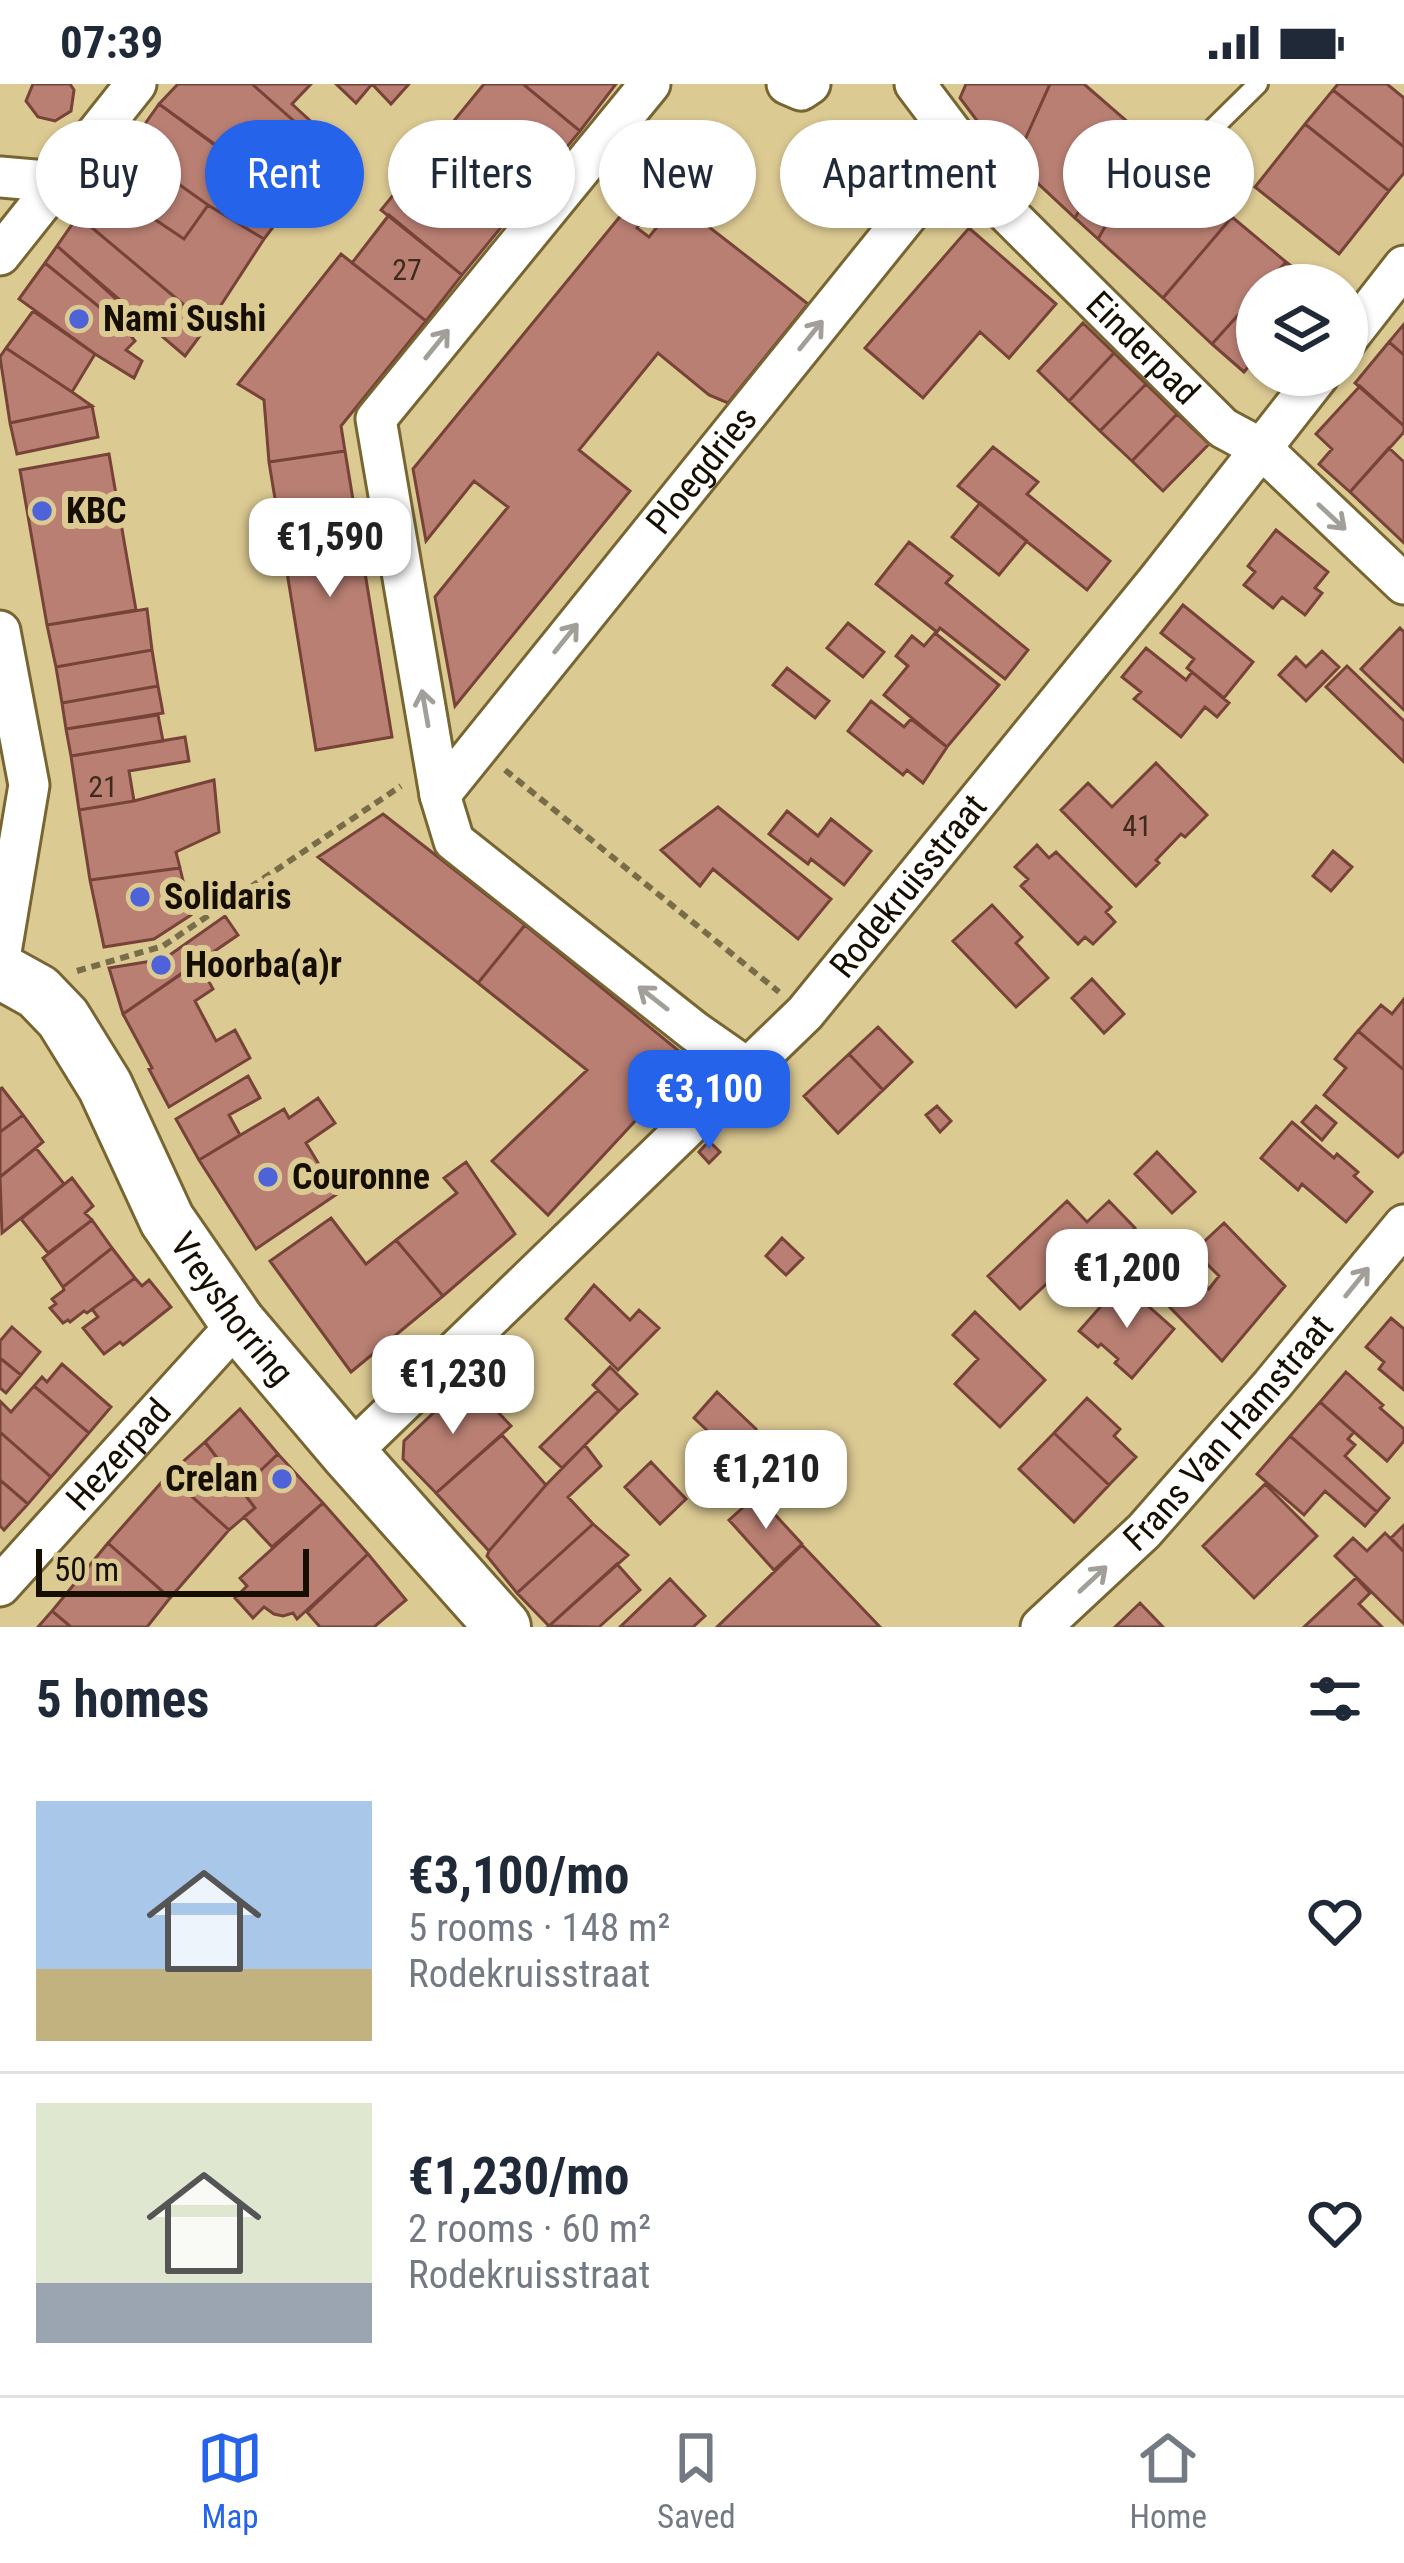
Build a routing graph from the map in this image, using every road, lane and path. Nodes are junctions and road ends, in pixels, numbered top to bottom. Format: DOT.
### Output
graph roads {
  1 [pos="136,84"];
  2 [pos="650,84"];
  3 [pos="787,84"];
  4 [pos="810,84"];
  5 [pos="915,84"];
  6 [pos="1258,84"];
  7 [pos="107,120"];
  8 [pos="942,120"];
  9 [pos="1222,120"];
  10 [pos="0,177"];
  11 [pos="36,180"];
  12 [pos="36,210"];
  13 [pos="897,228"];
  14 [pos="1022,228"];
  15 [pos="0,255"];
  16 [pos="1404,266"];
  17 [pos="1368,312"];
  18 [pos="1303,396"];
  19 [pos="1262,449"];
  20 [pos="1404,584"];
  21 [pos="0,632"];
  22 [pos="478,748"];
  23 [pos="437,779"];
  24 [pos="13,973"];
  25 [pos="805,1013"];
  26 [pos="747,1068"];
  27 [pos="1404,1225"];
  28 [pos="238,1323"];
  29 [pos="349,1454"];
  30 [pos="0,1586"];
  31 [pos="503,1627"];
  32 [pos="1042,1627"];
  1 -- 7 [label="street"];
  23 -- 2 [label="street, one-way"];
  3 -- 4 [label="street"];
  5 -- 8 [label="street, Einderpad"];
  6 -- 9 [label="lane"];
  10 -- 11 [label="street"];
  12 -- 15 [label="street"];
  22 -- 13 [label="street, Ploegdries, one-way"];
  14 -- 19 [label="street, Einderpad"];
  16 -- 17 [label="street"];
  18 -- 19 [label="street, Rodekruisstraat"];
  19 -- 20 [label="street, Einderpad, one-way"];
  19 -- 25 [label="street, Rodekruisstraat"];
  21 -- 24 [label="street"];
  22 -- 23 [label="street, Ploegdries"];
  22 -- 25 [label="path"];
  23 -- 24 [label="path"];
  26 -- 23 [label="street, one-way"];
  24 -- 28 [label="main road, Vreyshorring"];
  25 -- 26 [label="street, Rodekruisstraat"];
  26 -- 29 [label="street, Rodekruisstraat"];
  32 -- 27 [label="street, Frans Van Hamstraat, one-way"];
  28 -- 29 [label="main road, Vreyshorring"];
  28 -- 30 [label="street, Hezerpad"];
  29 -- 31 [label="main road, Vreyshorring"];
}
